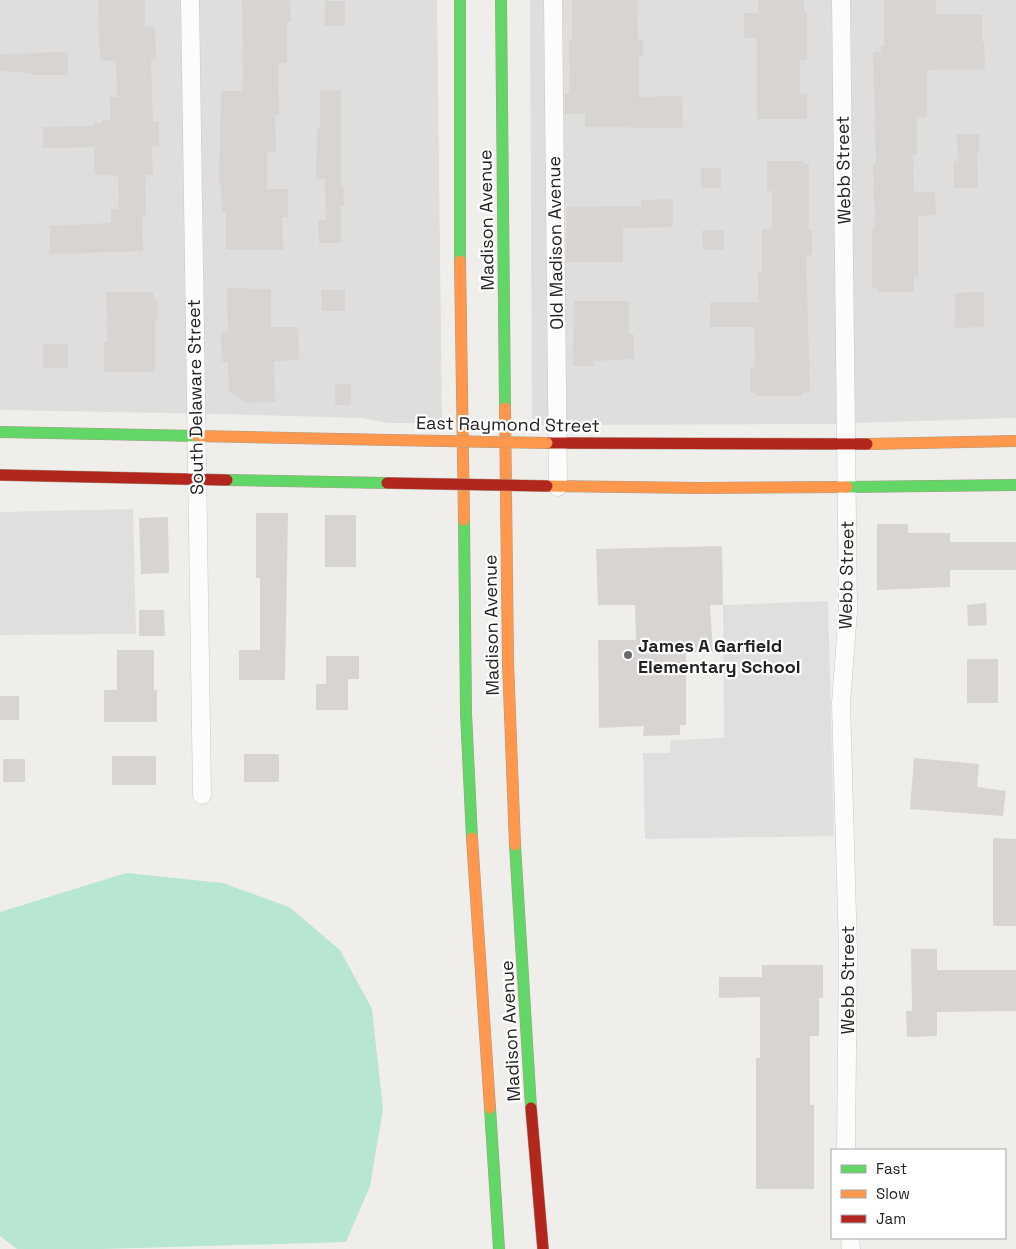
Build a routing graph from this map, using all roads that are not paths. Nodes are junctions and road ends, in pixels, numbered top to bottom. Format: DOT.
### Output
graph roads {
  1 [pos="190,0"];
  2 [pos="460,0"];
  3 [pos="501,0"];
  4 [pos="553,0"];
  5 [pos="841,0"];
  6 [pos="0,432"];
  7 [pos="196,436"];
  8 [pos="1016,441"];
  9 [pos="552,443"];
  10 [pos="846,444"];
  11 [pos="0,475"];
  12 [pos="196,479"];
  13 [pos="1016,485"];
  14 [pos="552,486"];
  15 [pos="846,487"];
  16 [pos="202,795"];
  17 [pos="846,1149"];
  18 [pos="499,1249"];
  19 [pos="543,1249"];
  1 -- 7 [label="street, South Delaware Street"];
  2 -- 18 [label="main road, Madison Avenue"];
  3 -- 19 [label="main road, Madison Avenue"];
  4 -- 9 [label="street, Old Madison Avenue"];
  5 -- 10 [label="street, Webb Street"];
  6 -- 7 [label="main road, East Raymond Street"];
  7 -- 9 [label="main road, East Raymond Street, bridge"];
  7 -- 12 [label="street, South Delaware Street"];
  8 -- 10 [label="main road, East Raymond Street"];
  9 -- 10 [label="main road, East Raymond Street"];
  9 -- 14 [label="street, Old Madison Avenue"];
  10 -- 15 [label="street, Webb Street"];
  11 -- 12 [label="main road"];
  12 -- 14 [label="main road, bridge"];
  12 -- 16 [label="street, South Delaware Street"];
  13 -- 15 [label="main road"];
  14 -- 15 [label="main road"];
  15 -- 17 [label="street, Webb Street"];
}
